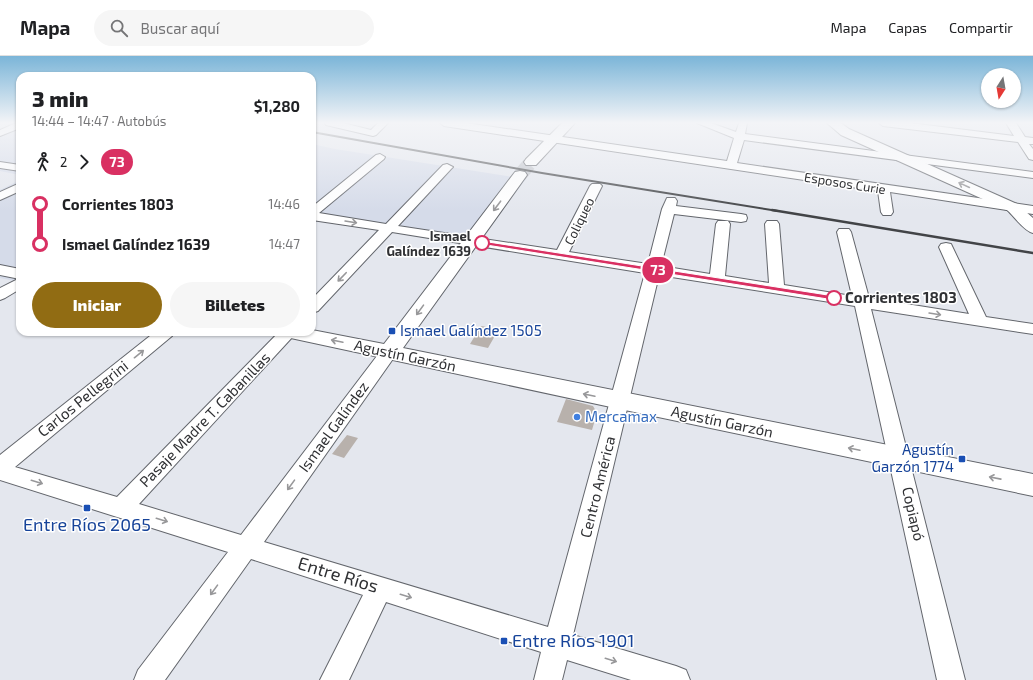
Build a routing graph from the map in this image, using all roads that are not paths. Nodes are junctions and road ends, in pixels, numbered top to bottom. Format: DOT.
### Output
graph roads {
  1 [pos="541,152"];
  2 [pos="640,152"];
  3 [pos="735,152"];
  4 [pos="865,152"];
  5 [pos="892,152"];
  6 [pos="380,157"];
  7 [pos="903,157"];
  8 [pos="0,165"];
  9 [pos="732,166"];
  10 [pos="16,167"];
  11 [pos="448,167"];
  12 [pos="1033,175"];
  13 [pos="596,186"];
  14 [pos="16,189"];
  15 [pos="884,189"];
  16 [pos="2,195"];
  17 [pos="16,197"];
  18 [pos="1012,207"];
  19 [pos="316,210"];
  20 [pos="1033,210"];
  21 [pos="887,212"];
  22 [pos="316,217"];
  23 [pos="741,218"];
  24 [pos="723,224"];
  25 [pos="772,224"];
  26 [pos="389,228"];
  27 [pos="1033,228"];
  28 [pos="844,232"];
  29 [pos="470,241"];
  30 [pos="946,247"];
  31 [pos="561,255"];
  32 [pos="0,270"];
  33 [pos="653,270"];
  34 [pos="16,273"];
  35 [pos="717,280"];
  36 [pos="16,285"];
  37 [pos="777,289"];
  38 [pos="0,295"];
  39 [pos="862,303"];
  40 [pos="316,304"];
  41 [pos="980,321"];
  42 [pos="1033,329"];
  43 [pos="161,336"];
  44 [pos="285,336"];
  45 [pos="312,336"];
  46 [pos="389,352"];
  47 [pos="620,401"];
  48 [pos="900,458"];
  49 [pos="0,467"];
  50 [pos="0,471"];
  51 [pos="1033,485"];
  52 [pos="121,508"];
  53 [pos="246,546"];
  54 [pos="380,588"];
  55 [pos="558,643"];
  56 [pos="148,680"];
  57 [pos="334,680"];
  58 [pos="548,680"];
  59 [pos="676,680"];
  60 [pos="951,680"];
  1 -- 29 [label="main road, Ismael Galíndez, one-way"];
  2 -- 9 [label="street, Esposos Curie"];
  3 -- 9 [label="street"];
  4 -- 7 [label="street"];
  5 -- 7 [label="main road"];
  6 -- 19 [label="street"];
  7 -- 12 [label="street"];
  18 -- 7 [label="main road, one-way"];
  8 -- 10 [label="street"];
  9 -- 15 [label="street, Esposos Curie"];
  11 -- 26 [label="street"];
  13 -- 31 [label="street, Coliqueo"];
  14 -- 16 [label="street"];
  15 -- 18 [label="street, Esposos Curie"];
  15 -- 21 [label="street"];
  16 -- 17 [label="street"];
  18 -- 20 [label="street, Esposos Curie"];
  18 -- 27 [label="main road"];
  22 -- 26 [label="street, one-way"];
  23 -- 33 [label="street, Centro América"];
  24 -- 35 [label="street"];
  25 -- 37 [label="street"];
  26 -- 29 [label="street"];
  26 -- 40 [label="street, one-way"];
  28 -- 39 [label="street, Copiapó"];
  29 -- 31 [label="street"];
  29 -- 46 [label="main road, Ismael Galíndez, one-way"];
  30 -- 41 [label="street"];
  31 -- 33 [label="street"];
  32 -- 34 [label="main road"];
  33 -- 35 [label="street"];
  33 -- 47 [label="street, Centro América"];
  35 -- 37 [label="street"];
  36 -- 38 [label="street"];
  37 -- 39 [label="street"];
  39 -- 41 [label="street, one-way"];
  39 -- 48 [label="street, Copiapó"];
  41 -- 42 [label="street"];
  49 -- 43 [label="street, Carlos Pellegrini, one-way"];
  44 -- 52 [label="street, Pasaje Madre T. Cabanillas"];
  46 -- 45 [label="main road, Agustín Garzón, one-way"];
  47 -- 46 [label="main road, Agustín Garzón, one-way"];
  46 -- 53 [label="street, Ismael Galíndez, one-way"];
  48 -- 47 [label="main road, Agustín Garzón, one-way"];
  47 -- 55 [label="street, Centro América"];
  51 -- 48 [label="main road, Agustín Garzón, one-way"];
  48 -- 60 [label="street, Copiapó"];
  50 -- 52 [label="street, Entre Ríos, one-way"];
  52 -- 53 [label="street, Entre Ríos, one-way"];
  53 -- 54 [label="street, Entre Ríos"];
  53 -- 56 [label="street, Ismael Galíndez, one-way"];
  54 -- 55 [label="street, Entre Ríos, one-way"];
  54 -- 57 [label="street"];
  55 -- 58 [label="street, Centro América"];
  55 -- 59 [label="street, Entre Ríos, one-way"];
}
